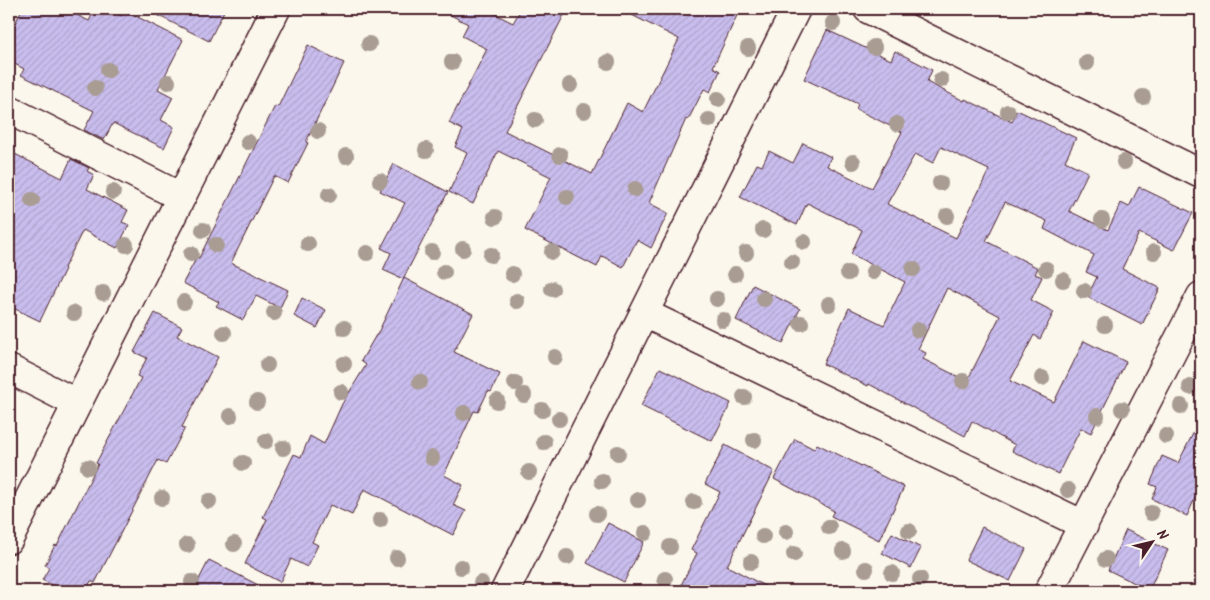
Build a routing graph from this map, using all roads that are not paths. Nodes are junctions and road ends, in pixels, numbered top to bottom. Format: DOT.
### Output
graph roads {
  1 [pos="276,9"];
  2 [pos="796,9"];
  3 [pos="868,9"];
  4 [pos="9,110"];
  5 [pos="1201,174"];
  6 [pos="180,197"];
  7 [pos="1201,296"];
  8 [pos="644,313"];
  9 [pos="9,369"];
  10 [pos="76,403"];
  11 [pos="1084,525"];
  12 [pos="9,539"];
  13 [pos="505,591"];
  14 [pos="1049,591"];
  1 -- 6 [label="street"];
  2 -- 8 [label="street"];
  3 -- 5 [label="street"];
  4 -- 6 [label="street"];
  6 -- 10 [label="street"];
  7 -- 11 [label="street"];
  8 -- 11 [label="street"];
  8 -- 13 [label="street"];
  9 -- 10 [label="street"];
  10 -- 12 [label="street"];
  11 -- 14 [label="street"];
}
